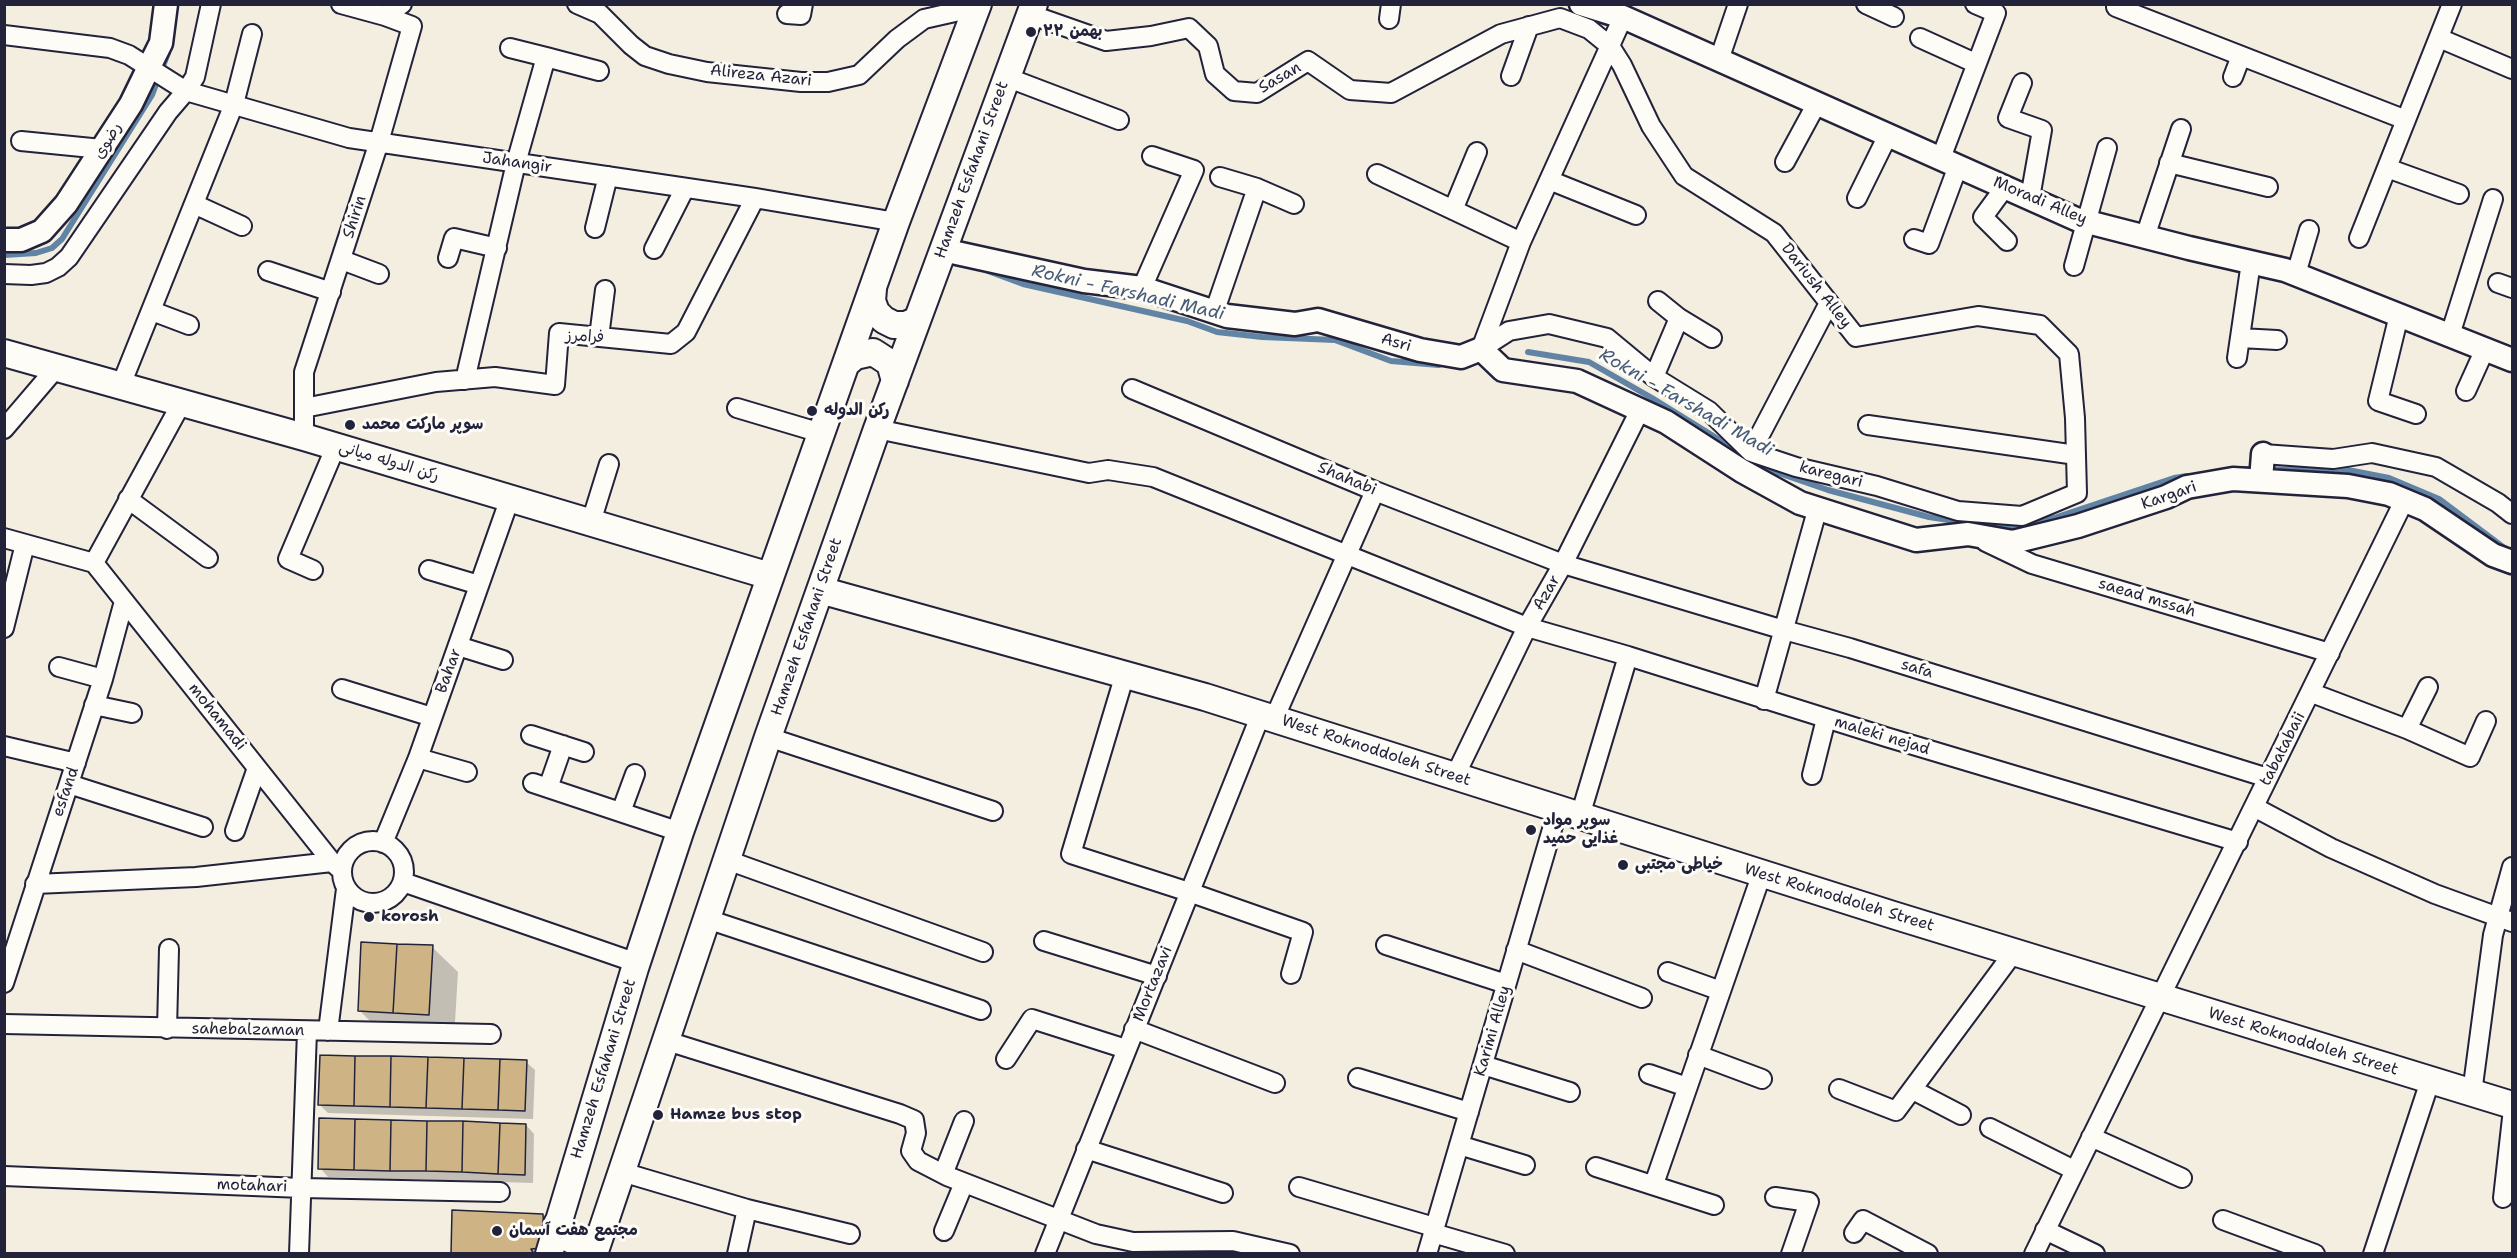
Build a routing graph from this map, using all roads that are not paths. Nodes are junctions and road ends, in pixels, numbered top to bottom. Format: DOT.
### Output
graph roads {
  1 [pos="166,4"];
  2 [pos="211,4"];
  3 [pos="341,4"];
  4 [pos="402,4"];
  5 [pos="577,4"];
  6 [pos="803,4"];
  7 [pos="1581,4"];
  8 [pos="1738,4"];
  9 [pos="1866,4"];
  10 [pos="2452,4"];
  11 [pos="978,6"];
  12 [pos="1983,6"];
  13 [pos="2117,6"];
  14 [pos="1032,9"];
  15 [pos="787,14"];
  16 [pos="385,16"];
  17 [pos="1623,17"];
  18 [pos="1894,17"];
  19 [pos="1529,26"];
  20 [pos="252,34"];
  21 [pos="4,35"];
  22 [pos="1920,38"];
  23 [pos="2439,38"];
  24 [pos="1610,46"];
  25 [pos="510,48"];
  26 [pos="2241,56"];
  27 [pos="546,57"];
  28 [pos="1719,60"];
  29 [pos="1975,63"];
  30 [pos="149,67"];
  31 [pos="2512,69"];
  32 [pos="599,71"];
  33 [pos="1511,76"];
  34 [pos="1006,77"];
  35 [pos="2233,77"];
  36 [pos="2022,83"];
  37 [pos="186,91"];
  38 [pos="1816,103"];
  39 [pos="234,104"];
  40 [pos="1119,120"];
  41 [pos="2406,120"];
  42 [pos="2181,129"];
  43 [pos="1888,135"];
  44 [pos="21,141"];
  45 [pos="379,142"];
  46 [pos="2107,148"];
  47 [pos="102,149"];
  48 [pos="1477,152"];
  49 [pos="1152,156"];
  50 [pos="516,162"];
  51 [pos="1785,162"];
  52 [pos="1949,162"];
  53 [pos="2169,163"];
  54 [pos="2387,168"];
  55 [pos="1377,174"];
  56 [pos="608,176"];
  57 [pos="1220,177"];
  58 [pos="1549,180"];
  59 [pos="2005,187"];
  60 [pos="685,188"];
  61 [pos="1257,188"];
  62 [pos="2268,188"];
  63 [pos="2459,194"];
  64 [pos="755,198"];
  65 [pos="1857,198"];
  66 [pos="2030,198"];
  67 [pos="2493,199"];
  68 [pos="194,204"];
  69 [pos="1294,204"];
  70 [pos="1453,210"];
  71 [pos="1636,215"];
  72 [pos="2086,221"];
  73 [pos="896,222"];
  74 [pos="242,226"];
  75 [pos="595,228"];
  76 [pos="2309,230"];
  77 [pos="2145,237"];
  78 [pos="2360,238"];
  79 [pos="1914,239"];
  80 [pos="4,240"];
  81 [pos="2007,241"];
  82 [pos="1521,242"];
  83 [pos="497,248"];
  84 [pos="654,249"];
  85 [pos="943,250"];
  86 [pos="448,258"];
  87 [pos="342,260"];
  88 [pos="2252,262"];
  89 [pos="2074,266"];
  90 [pos="268,271"];
  91 [pos="4,274"];
  92 [pos="379,274"];
  93 [pos="2296,274"];
  94 [pos="1142,288"];
  95 [pos="873,289"];
  96 [pos="605,290"];
  97 [pos="331,292"];
  98 [pos="1658,302"];
  99 [pos="1829,303"];
  100 [pos="152,311"];
  101 [pos="1214,313"];
  102 [pos="2399,315"];
  103 [pos="1679,318"];
  104 [pos="917,320"];
  105 [pos="189,325"];
  106 [pos="2450,335"];
  107 [pos="599,337"];
  108 [pos="1712,338"];
  109 [pos="2240,338"];
  110 [pos="2277,340"];
  111 [pos="1481,349"];
  112 [pos="2485,349"];
  113 [pos="5,353"];
  114 [pos="2238,358"];
  115 [pos="2512,360"];
  116 [pos="847,363"];
  117 [pos="57,368"];
  118 [pos="1654,376"];
  119 [pos="465,380"];
  120 [pos="895,381"];
  121 [pos="121,385"];
  122 [pos="1132,389"];
  123 [pos="2466,391"];
  124 [pos="181,404"];
  125 [pos="304,408"];
  126 [pos="737,408"];
  127 [pos="1640,410"];
  128 [pos="2416,414"];
  129 [pos="1868,425"];
  130 [pos="4,429"];
  131 [pos="877,429"];
  132 [pos="821,433"];
  133 [pos="304,437"];
  134 [pos="336,446"];
  135 [pos="1751,452"];
  136 [pos="2263,454"];
  137 [pos="2076,455"];
  138 [pos="609,464"];
  139 [pos="2261,480"];
  140 [pos="1375,491"];
  141 [pos="2077,493"];
  142 [pos="510,498"];
  143 [pos="128,499"];
  144 [pos="2405,499"];
  145 [pos="1818,507"];
  146 [pos="2512,514"];
  147 [pos="591,522"];
  148 [pos="1968,534"];
  149 [pos="4,538"];
  150 [pos="25,544"];
  151 [pos="1346,555"];
  152 [pos="208,558"];
  153 [pos="2512,562"];
  154 [pos="94,563"];
  155 [pos="1563,564"];
  156 [pos="313,570"];
  157 [pos="429,570"];
  158 [pos="770,576"];
  159 [pos="479,585"];
  160 [pos="820,591"];
  161 [pos="124,601"];
  162 [pos="1527,627"];
  163 [pos="4,628"];
  164 [pos="1784,630"];
  165 [pos="458,646"];
  166 [pos="2330,653"];
  167 [pos="1628,656"];
  168 [pos="503,660"];
  169 [pos="60,667"];
  170 [pos="1125,674"];
  171 [pos="103,679"];
  172 [pos="2428,687"];
  173 [pos="342,688"];
  174 [pos="2312,693"];
  175 [pos="1764,700"];
  176 [pos="94,705"];
  177 [pos="132,713"];
  178 [pos="432,717"];
  179 [pos="1268,717"];
  180 [pos="1826,718"];
  181 [pos="2486,721"];
  182 [pos="2407,729"];
  183 [pos="531,735"];
  184 [pos="768,737"];
  185 [pos="563,745"];
  186 [pos="4,746"];
  187 [pos="584,752"];
  188 [pos="418,758"];
  189 [pos="76,763"];
  190 [pos="257,768"];
  191 [pos="467,772"];
  192 [pos="635,774"];
  193 [pos="1812,775"];
  194 [pos="1455,776"];
  195 [pos="2268,778"];
  196 [pos="69,784"];
  197 [pos="2254,807"];
  198 [pos="993,811"];
  199 [pos="621,812"];
  200 [pos="1569,812"];
  201 [pos="203,828"];
  202 [pos="235,831"];
  203 [pos="680,832"];
  204 [pos="2238,842"];
  205 [pos="383,843"];
  206 [pos="728,860"];
  207 [pos="336,866"];
  208 [pos="2512,867"];
  209 [pos="1762,873"];
  210 [pos="403,882"];
  211 [pos="35,884"];
  212 [pos="346,889"];
  213 [pos="1189,892"];
  214 [pos="707,919"];
  215 [pos="2506,920"];
  216 [pos="1044,941"];
  217 [pos="1386,945"];
  218 [pos="169,949"];
  219 [pos="1516,950"];
  220 [pos="983,952"];
  221 [pos="2014,952"];
  222 [pos="636,963"];
  223 [pos="1668,972"];
  224 [pos="1291,974"];
  225 [pos="1156,976"];
  226 [pos="4,983"];
  227 [pos="1506,984"];
  228 [pos="1721,991"];
  229 [pos="2159,997"];
  230 [pos="1642,998"];
  231 [pos="981,1010"];
  232 [pos="4,1024"];
  233 [pos="167,1029"];
  234 [pos="1134,1029"];
  235 [pos="307,1031"];
  236 [pos="328,1031"];
  237 [pos="491,1034"];
  238 [pos="666,1041"];
  239 [pos="1126,1049"];
  240 [pos="1698,1055"];
  241 [pos="1006,1059"];
  242 [pos="1483,1065"];
  243 [pos="1650,1074"];
  244 [pos="1358,1078"];
  245 [pos="1762,1079"];
  246 [pos="2430,1080"];
  247 [pos="1275,1083"];
  248 [pos="1687,1087"];
  249 [pos="1839,1089"];
  250 [pos="1913,1089"];
  251 [pos="1570,1092"];
  252 [pos="2472,1093"];
  253 [pos="2512,1105"];
  254 [pos="1469,1112"];
  255 [pos="1961,1115"];
  256 [pos="2512,1118"];
  257 [pos="964,1121"];
  258 [pos="1990,1128"];
  259 [pos="2091,1137"];
  260 [pos="1459,1145"];
  261 [pos="1086,1149"];
  262 [pos="1525,1165"];
  263 [pos="1596,1167"];
  264 [pos="2074,1170"];
  265 [pos="622,1172"];
  266 [pos="944,1172"];
  267 [pos="4,1176"];
  268 [pos="2182,1178"];
  269 [pos="964,1183"];
  270 [pos="1654,1184"];
  271 [pos="1299,1187"];
  272 [pos="302,1188"];
  273 [pos="500,1192"];
  274 [pos="1223,1193"];
  275 [pos="1774,1197"];
  276 [pos="2502,1198"];
  277 [pos="1714,1205"];
  278 [pos="747,1209"];
  279 [pos="1059,1218"];
  280 [pos="2223,1220"];
  281 [pos="557,1224"];
  282 [pos="1433,1230"];
  283 [pos="2045,1230"];
  284 [pos="944,1231"];
  285 [pos="1854,1233"];
  286 [pos="850,1234"];
  287 [pos="597,1245"];
  288 [pos="299,1254"];
  289 [pos="549,1254"];
  290 [pos="737,1254"];
  291 [pos="1045,1254"];
  292 [pos="1290,1254"];
  293 [pos="1426,1254"];
  294 [pos="1505,1254"];
  295 [pos="1791,1254"];
  296 [pos="1928,1254"];
  297 [pos="2034,1254"];
  298 [pos="2095,1254"];
  299 [pos="2315,1254"];
  300 [pos="2373,1254"];
  1 -- 30 [label="street, رضوی"];
  2 -- 37 [label="street"];
  3 -- 16 [label="street"];
  4 -- 16 [label="street"];
  5 -- 11 [label="street, Alireza Azari"];
  6 -- 15 [label="street"];
  7 -- 17 [label="street, Moradi Alley"];
  8 -- 28 [label="street"];
  9 -- 18 [label="street"];
  10 -- 23 [label="street"];
  11 -- 73 [label="main road, Hamzeh Esfahani Street"];
  12 -- 29 [label="street"];
  13 -- 26 [label="street"];
  14 -- 19 [label="street, Sasan"];
  14 -- 34 [label="main road, Hamzeh Esfahani Street"];
  16 -- 45 [label="street, Shirin"];
  17 -- 24 [label="street"];
  17 -- 28 [label="street, Moradi Alley"];
  19 -- 24 [label="street, Sasan"];
  19 -- 33 [label="street"];
  20 -- 39 [label="street"];
  21 -- 30 [label="street, Jahangir"];
  22 -- 29 [label="street"];
  23 -- 31 [label="street"];
  23 -- 41 [label="street"];
  24 -- 58 [label="street"];
  24 -- 99 [label="street, Dariush Alley"];
  25 -- 27 [label="street"];
  26 -- 35 [label="street"];
  26 -- 41 [label="street"];
  27 -- 32 [label="street"];
  27 -- 50 [label="street"];
  28 -- 38 [label="street, Moradi Alley"];
  29 -- 52 [label="street"];
  30 -- 37 [label="street, Jahangir"];
  30 -- 47 [label="street, رضوی"];
  34 -- 40 [label="street"];
  34 -- 85 [label="main road, Hamzeh Esfahani Street"];
  36 -- 66 [label="street"];
  37 -- 39 [label="street, Jahangir"];
  37 -- 91 [label="street"];
  38 -- 43 [label="street, Moradi Alley"];
  38 -- 51 [label="street"];
  39 -- 45 [label="street, Jahangir"];
  39 -- 68 [label="street"];
  41 -- 54 [label="street"];
  42 -- 53 [label="street"];
  43 -- 52 [label="street, Moradi Alley"];
  43 -- 65 [label="street"];
  44 -- 47 [label="street"];
  45 -- 50 [label="street, Jahangir"];
  45 -- 87 [label="street, Shirin"];
  46 -- 72 [label="street"];
  47 -- 80 [label="street, رضوی"];
  48 -- 70 [label="street"];
  49 -- 94 [label="street"];
  50 -- 56 [label="street, Jahangir"];
  50 -- 83 [label="street"];
  52 -- 59 [label="street, Moradi Alley"];
  52 -- 79 [label="street"];
  53 -- 62 [label="street"];
  53 -- 77 [label="street"];
  54 -- 63 [label="street"];
  54 -- 78 [label="street"];
  55 -- 70 [label="street"];
  56 -- 60 [label="street, Jahangir"];
  56 -- 75 [label="street"];
  57 -- 61 [label="street"];
  58 -- 71 [label="street"];
  58 -- 82 [label="street"];
  59 -- 66 [label="street, Moradi Alley"];
  59 -- 81 [label="street"];
  60 -- 64 [label="street, Jahangir"];
  60 -- 84 [label="street"];
  61 -- 69 [label="street"];
  61 -- 101 [label="street"];
  64 -- 73 [label="street, Jahangir"];
  64 -- 107 [label="street, فرامرز"];
  66 -- 72 [label="street, Moradi Alley"];
  67 -- 106 [label="street"];
  68 -- 74 [label="street"];
  68 -- 100 [label="street"];
  70 -- 82 [label="street"];
  72 -- 77 [label="street, Moradi Alley"];
  72 -- 89 [label="street"];
  73 -- 95 [label="main road, Hamzeh Esfahani Street"];
  76 -- 93 [label="street"];
  77 -- 88 [label="street, Moradi Alley"];
  82 -- 111 [label="street"];
  83 -- 86 [label="street"];
  83 -- 119 [label="street"];
  85 -- 94 [label="street, Asri"];
  85 -- 104 [label="main road, Hamzeh Esfahani Street"];
  87 -- 92 [label="street"];
  87 -- 97 [label="street, Shirin"];
  88 -- 93 [label="street, Moradi Alley"];
  88 -- 109 [label="street"];
  90 -- 97 [label="street"];
  93 -- 102 [label="street, Moradi Alley"];
  94 -- 101 [label="street, Asri"];
  95 -- 104 [label="main road"];
  95 -- 116 [label="main road, Hamzeh Esfahani Street"];
  96 -- 107 [label="street"];
  97 -- 125 [label="street, Shirin"];
  98 -- 103 [label="street"];
  99 -- 135 [label="street"];
  99 -- 137 [label="street, Dariush Alley"];
  100 -- 105 [label="street"];
  100 -- 121 [label="street"];
  101 -- 111 [label="street, Asri"];
  102 -- 106 [label="street, Moradi Alley"];
  102 -- 128 [label="street"];
  103 -- 108 [label="street"];
  103 -- 118 [label="street"];
  104 -- 120 [label="main road, Hamzeh Esfahani Street"];
  106 -- 112 [label="street, Moradi Alley"];
  107 -- 119 [label="street, فرامرز"];
  109 -- 110 [label="street"];
  109 -- 114 [label="street"];
  111 -- 118 [label="street, karegari"];
  111 -- 127 [label="street"];
  112 -- 115 [label="street, Moradi Alley"];
  112 -- 123 [label="street"];
  113 -- 117 [label="main road, رکن الدوله میانی"];
  116 -- 120 [label="main road"];
  116 -- 132 [label="main road, Hamzeh Esfahani Street"];
  117 -- 121 [label="main road, رکن الدوله میانی"];
  117 -- 130 [label="street"];
  118 -- 135 [label="street, karegari"];
  119 -- 125 [label="street, فرامرز"];
  120 -- 131 [label="main road, Hamzeh Esfahani Street"];
  121 -- 124 [label="main road, رکن الدوله میانی"];
  122 -- 140 [label="street, Shahabi"];
  124 -- 133 [label="main road, رکن الدوله میانی"];
  124 -- 143 [label="street"];
  125 -- 133 [label="street, Shirin"];
  126 -- 132 [label="street"];
  127 -- 145 [label="street"];
  127 -- 155 [label="street, Azar"];
  129 -- 137 [label="street"];
  131 -- 151 [label="street, maleki nejad"];
  131 -- 160 [label="main road, Hamzeh Esfahani Street"];
  132 -- 158 [label="main road, Hamzeh Esfahani Street"];
  133 -- 134 [label="main road, رکن الدوله میانی"];
  134 -- 142 [label="main road, رکن الدوله میانی"];
  134 -- 156 [label="street"];
  135 -- 141 [label="street, karegari"];
  136 -- 139 [label="street"];
  136 -- 146 [label="street"];
  137 -- 141 [label="street, Dariush Alley"];
  138 -- 147 [label="street"];
  139 -- 144 [label="street, Kargari"];
  139 -- 148 [label="street, Kargari"];
  140 -- 151 [label="street, Mortazavi"];
  140 -- 155 [label="street, Shahabi"];
  142 -- 147 [label="main road, رکن الدوله میانی"];
  142 -- 159 [label="street, Bahar"];
  143 -- 152 [label="street"];
  143 -- 154 [label="street"];
  144 -- 153 [label="street, Kargari"];
  144 -- 166 [label="street, tabatabaii"];
  145 -- 148 [label="street, Kargari"];
  145 -- 164 [label="street"];
  147 -- 158 [label="main road, رکن الدوله میانی"];
  148 -- 166 [label="street, saead mssah"];
  149 -- 150 [label="street"];
  150 -- 154 [label="street"];
  150 -- 163 [label="street"];
  151 -- 162 [label="street, maleki nejad"];
  151 -- 179 [label="street, Mortazavi"];
  154 -- 161 [label="street, mohamadi"];
  155 -- 162 [label="street, Azar"];
  155 -- 164 [label="street, safa"];
  157 -- 159 [label="street"];
  158 -- 203 [label="main road, Hamzeh Esfahani Street"];
  159 -- 165 [label="street, Bahar"];
  160 -- 170 [label="main road, West Roknoddoleh Street"];
  160 -- 184 [label="main road, Hamzeh Esfahani Street"];
  161 -- 171 [label="street, esfand"];
  161 -- 190 [label="street, mohamadi"];
  162 -- 167 [label="street, maleki nejad"];
  162 -- 194 [label="street, Azar"];
  164 -- 175 [label="street"];
  164 -- 195 [label="street, safa"];
  165 -- 168 [label="street"];
  165 -- 178 [label="street, Bahar"];
  166 -- 174 [label="street, tabatabaii"];
  167 -- 175 [label="street, maleki nejad"];
  167 -- 200 [label="street, Karimi Alley"];
  169 -- 171 [label="street"];
  170 -- 179 [label="main road, West Roknoddoleh Street"];
  170 -- 213 [label="street"];
  171 -- 176 [label="street, esfand"];
  172 -- 182 [label="street"];
  173 -- 178 [label="street"];
  174 -- 182 [label="street"];
  174 -- 195 [label="street, tabatabaii"];
  175 -- 180 [label="street, maleki nejad"];
  176 -- 177 [label="street"];
  176 -- 189 [label="street, esfand"];
  178 -- 188 [label="street, Bahar"];
  179 -- 194 [label="main road, West Roknoddoleh Street"];
  179 -- 213 [label="street, Mortazavi"];
  180 -- 193 [label="street"];
  180 -- 204 [label="street, maleki nejad"];
  181 -- 182 [label="street"];
  183 -- 185 [label="street"];
  184 -- 198 [label="street"];
  184 -- 206 [label="main road, Hamzeh Esfahani Street"];
  185 -- 187 [label="street"];
  185 -- 199 [label="street"];
  186 -- 189 [label="street"];
  188 -- 191 [label="street"];
  188 -- 205 [label="street, Bahar"];
  189 -- 196 [label="street, esfand"];
  190 -- 202 [label="street"];
  190 -- 207 [label="street, mohamadi"];
  192 -- 199 [label="street"];
  194 -- 200 [label="main road, West Roknoddoleh Street"];
  195 -- 197 [label="street, tabatabaii"];
  196 -- 201 [label="street"];
  196 -- 211 [label="street, esfand"];
  197 -- 204 [label="street, tabatabaii"];
  197 -- 215 [label="street"];
  199 -- 203 [label="street"];
  200 -- 209 [label="main road, West Roknoddoleh Street"];
  200 -- 219 [label="street, Karimi Alley"];
  203 -- 222 [label="main road, Hamzeh Esfahani Street"];
  204 -- 229 [label="street, tabatabaii"];
  205 -- 207 [label="street"];
  205 -- 210 [label="street"];
  206 -- 214 [label="main road, Hamzeh Esfahani Street"];
  206 -- 220 [label="street"];
  207 -- 211 [label="street"];
  207 -- 212 [label="street"];
  208 -- 215 [label="street"];
  209 -- 221 [label="main road, West Roknoddoleh Street"];
  209 -- 228 [label="street"];
  210 -- 212 [label="street"];
  210 -- 222 [label="street"];
  211 -- 226 [label="street, esfand"];
  212 -- 236 [label="street"];
  213 -- 224 [label="street"];
  213 -- 225 [label="street, Mortazavi"];
  214 -- 231 [label="street"];
  214 -- 238 [label="main road, Hamzeh Esfahani Street"];
  215 -- 252 [label="street"];
  216 -- 225 [label="street"];
  217 -- 227 [label="street"];
  218 -- 233 [label="street"];
  219 -- 227 [label="street, Karimi Alley"];
  219 -- 230 [label="street"];
  221 -- 229 [label="main road, West Roknoddoleh Street"];
  221 -- 250 [label="street"];
  222 -- 281 [label="main road, Hamzeh Esfahani Street"];
  223 -- 228 [label="street"];
  225 -- 234 [label="street, Mortazavi"];
  227 -- 242 [label="street, Karimi Alley"];
  228 -- 240 [label="street"];
  229 -- 246 [label="main road, West Roknoddoleh Street"];
  229 -- 259 [label="street, tabatabaii"];
  232 -- 233 [label="street, sahebalzaman"];
  233 -- 235 [label="street, sahebalzaman"];
  234 -- 239 [label="street, Mortazavi"];
  234 -- 247 [label="street"];
  235 -- 236 [label="street, sahebalzaman"];
  235 -- 272 [label="street"];
  236 -- 237 [label="street, sahebalzaman"];
  238 -- 265 [label="main road, Hamzeh Esfahani Street"];
  238 -- 266 [label="street"];
  239 -- 241 [label="street"];
  239 -- 261 [label="street, Mortazavi"];
  240 -- 245 [label="street"];
  240 -- 248 [label="street"];
  242 -- 251 [label="street"];
  242 -- 254 [label="street, Karimi Alley"];
  243 -- 248 [label="street"];
  244 -- 254 [label="street"];
  246 -- 252 [label="main road, West Roknoddoleh Street"];
  246 -- 300 [label="street"];
  248 -- 270 [label="street"];
  249 -- 250 [label="street"];
  250 -- 255 [label="street"];
  252 -- 253 [label="main road, West Roknoddoleh Street"];
  254 -- 260 [label="street, Karimi Alley"];
  256 -- 276 [label="street"];
  257 -- 266 [label="street"];
  258 -- 264 [label="street"];
  259 -- 264 [label="street, tabatabaii"];
  259 -- 268 [label="street"];
  260 -- 262 [label="street"];
  260 -- 282 [label="street, Karimi Alley"];
  261 -- 274 [label="street"];
  261 -- 279 [label="street, Mortazavi"];
  263 -- 270 [label="street"];
  264 -- 283 [label="street, tabatabaii"];
  265 -- 278 [label="street"];
  265 -- 287 [label="main road, Hamzeh Esfahani Street"];
  266 -- 269 [label="street"];
  267 -- 272 [label="street, motahari"];
  269 -- 279 [label="street"];
  269 -- 284 [label="street"];
  270 -- 277 [label="street"];
  271 -- 282 [label="street"];
  272 -- 273 [label="street, motahari"];
  272 -- 288 [label="street"];
  275 -- 295 [label="street"];
  278 -- 286 [label="street"];
  278 -- 290 [label="street"];
  279 -- 291 [label="street, Mortazavi"];
  279 -- 292 [label="street"];
  280 -- 299 [label="street"];
  281 -- 287 [label="main road"];
  281 -- 289 [label="main road, Hamzeh Esfahani Street"];
  282 -- 293 [label="street, Karimi Alley"];
  282 -- 294 [label="street"];
  283 -- 297 [label="street, tabatabaii"];
  283 -- 298 [label="street"];
  285 -- 296 [label="street"];
}
